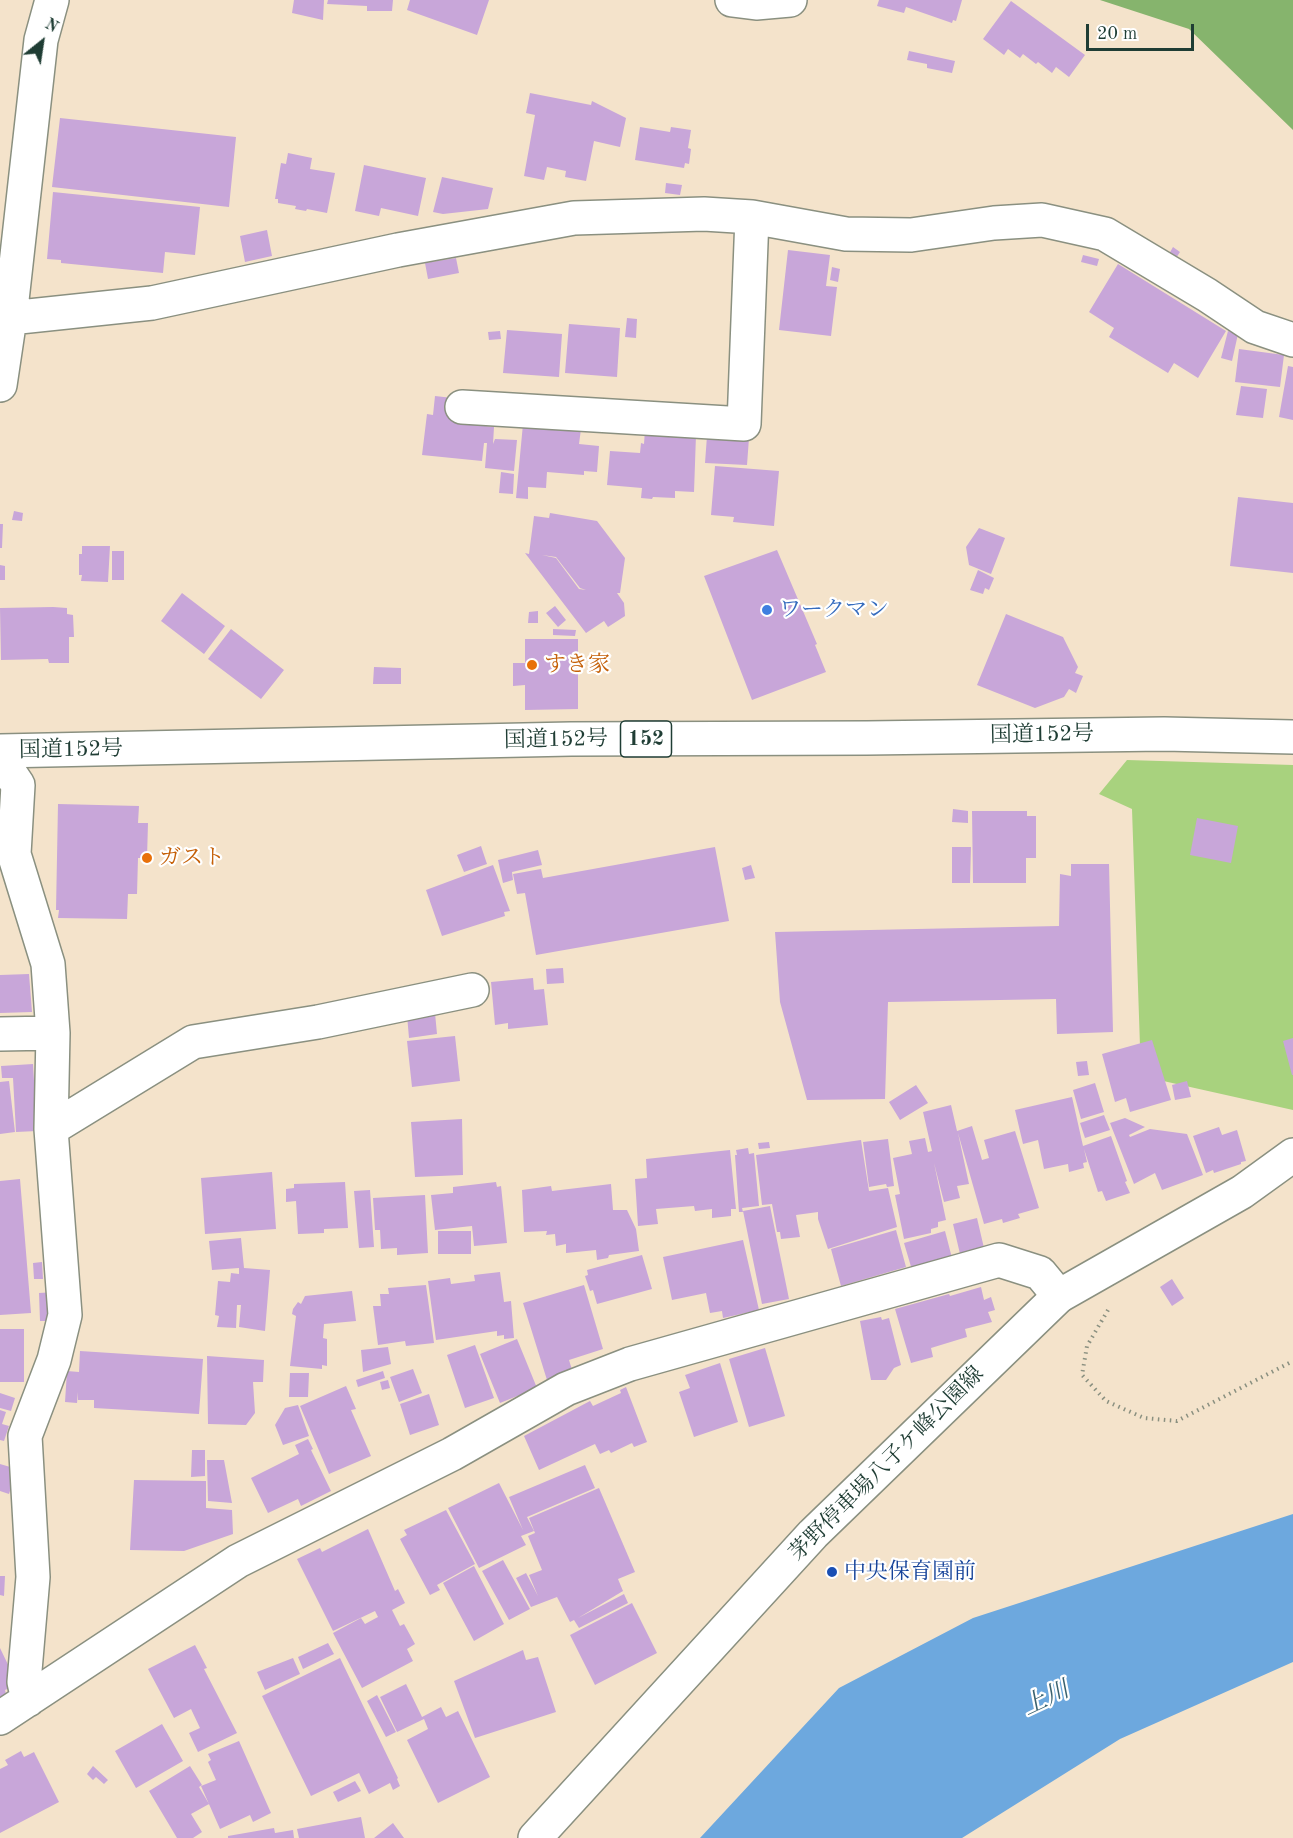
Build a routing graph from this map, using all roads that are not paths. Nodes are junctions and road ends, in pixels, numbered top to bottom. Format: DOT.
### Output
graph roads {
  1 [pos="52,0"];
  2 [pos="732,0"];
  3 [pos="790,0"];
  4 [pos="752,217"];
  5 [pos="10,318"];
  6 [pos="1293,340"];
  7 [pos="0,385"];
  8 [pos="462,407"];
  9 [pos="1293,737"];
  10 [pos="0,751"];
  11 [pos="0,758"];
  12 [pos="472,990"];
  13 [pos="53,1033"];
  14 [pos="0,1034"];
  15 [pos="51,1129"];
  16 [pos="1293,1155"];
  17 [pos="1059,1296"];
  18 [pos="28,1700"];
  19 [pos="0,1718"];
  20 [pos="535,1838"];
  1 -- 5 [label="main road"];
  2 -- 3 [label="main road"];
  4 -- 5 [label="main road"];
  4 -- 6 [label="main road"];
  4 -- 8 [label="main road"];
  5 -- 7 [label="main road"];
  9 -- 10 [label="main road, 国道152号 / 152"];
  11 -- 13 [label="main road"];
  12 -- 15 [label="main road"];
  13 -- 14 [label="main road"];
  13 -- 15 [label="main road"];
  15 -- 18 [label="main road"];
  16 -- 17 [label="main road, 茅野停車場八子ケ峰公園線"];
  17 -- 18 [label="main road"];
  17 -- 20 [label="main road, 茅野停車場八子ケ峰公園線"];
  18 -- 19 [label="main road"];
}
